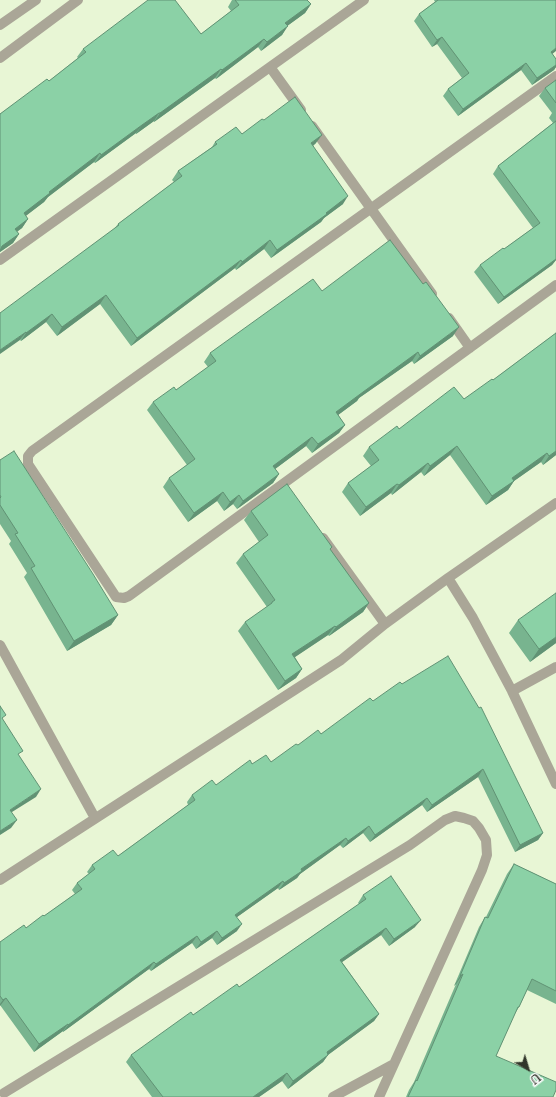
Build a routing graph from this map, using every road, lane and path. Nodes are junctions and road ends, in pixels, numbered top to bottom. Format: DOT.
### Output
graph roads {
  1 [pos="36,0"];
  2 [pos="78,0"];
  3 [pos="364,0"];
  4 [pos="0,25"];
  5 [pos="0,58"];
  6 [pos="270,67"];
  7 [pos="556,76"];
  8 [pos="371,208"];
  9 [pos="0,260"];
  10 [pos="556,286"];
  11 [pos="470,348"];
  12 [pos="556,503"];
  13 [pos="316,528"];
  14 [pos="448,578"];
  15 [pos="385,624"];
  16 [pos="0,645"];
  17 [pos="556,667"];
  18 [pos="512,691"];
  19 [pos="556,784"];
  20 [pos="95,818"];
  21 [pos="0,880"];
  22 [pos="394,1064"];
  23 [pos="4,1091"];
  24 [pos="333,1097"];
  25 [pos="379,1097"];
  1 -- 4 [label="street"];
  2 -- 5 [label="street"];
  3 -- 6 [label="street"];
  6 -- 8 [label="street"];
  6 -- 9 [label="street"];
  7 -- 8 [label="street"];
  8 -- 11 [label="street"];
  8 -- 11 [label="street"];
  10 -- 11 [label="street"];
  12 -- 14 [label="street"];
  13 -- 15 [label="street"];
  14 -- 15 [label="street"];
  14 -- 18 [label="street"];
  15 -- 20 [label="street"];
  16 -- 20 [label="street"];
  17 -- 18 [label="street"];
  18 -- 19 [label="street"];
  20 -- 21 [label="street"];
  22 -- 23 [label="street"];
  22 -- 24 [label="street"];
  22 -- 25 [label="street"];
}
